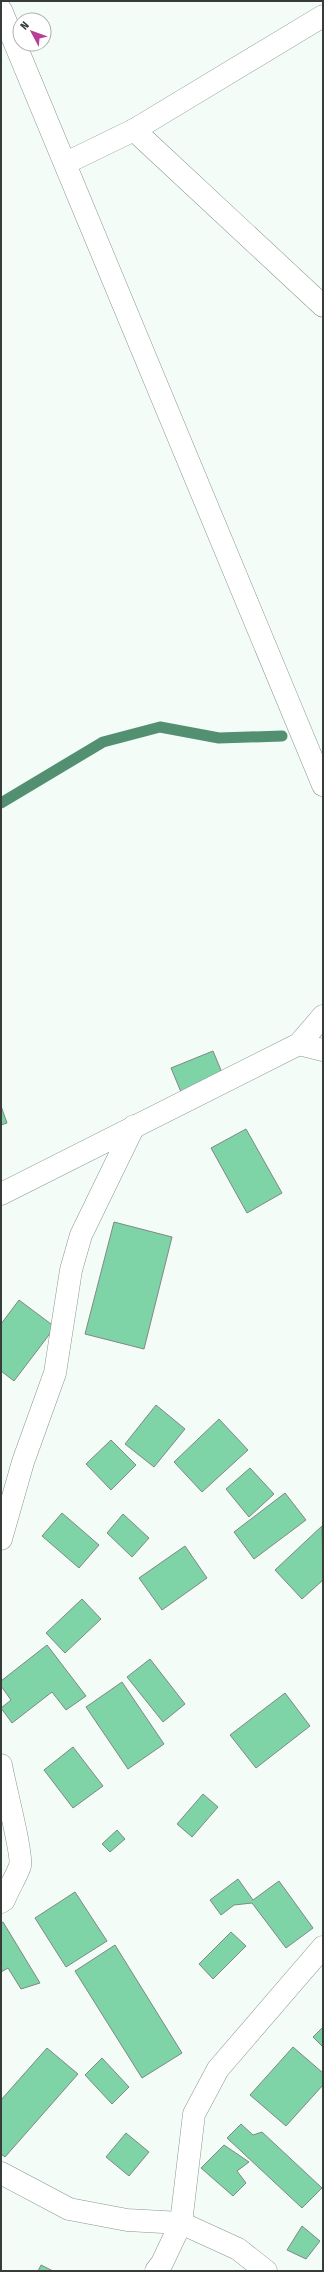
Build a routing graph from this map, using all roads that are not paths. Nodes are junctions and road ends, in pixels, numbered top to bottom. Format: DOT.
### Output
graph roads {
  1 [pos="1,10"];
  2 [pos="323,16"];
  3 [pos="134,130"];
  4 [pos="66,163"];
  5 [pos="323,306"];
  6 [pos="323,784"];
  7 [pos="323,1016"];
  8 [pos="299,1044"];
  9 [pos="323,1050"];
  10 [pos="134,1126"];
  11 [pos="1,1194"];
  12 [pos="1,1539"];
  13 [pos="1,1765"];
  14 [pos="1,1902"];
  15 [pos="323,1947"];
  16 [pos="1,2173"];
  17 [pos="181,2223"];
  18 [pos="156,2271"];
  19 [pos="266,2271"];
  1 -- 4 [label="street"];
  2 -- 3 [label="street"];
  3 -- 4 [label="street"];
  3 -- 5 [label="street"];
  4 -- 6 [label="street"];
  7 -- 8 [label="street"];
  8 -- 9 [label="street"];
  8 -- 10 [label="street"];
  10 -- 11 [label="street"];
  10 -- 12 [label="street"];
  13 -- 14 [label="street"];
  15 -- 17 [label="street"];
  16 -- 17 [label="street"];
  17 -- 18 [label="street"];
  17 -- 19 [label="street"];
}
